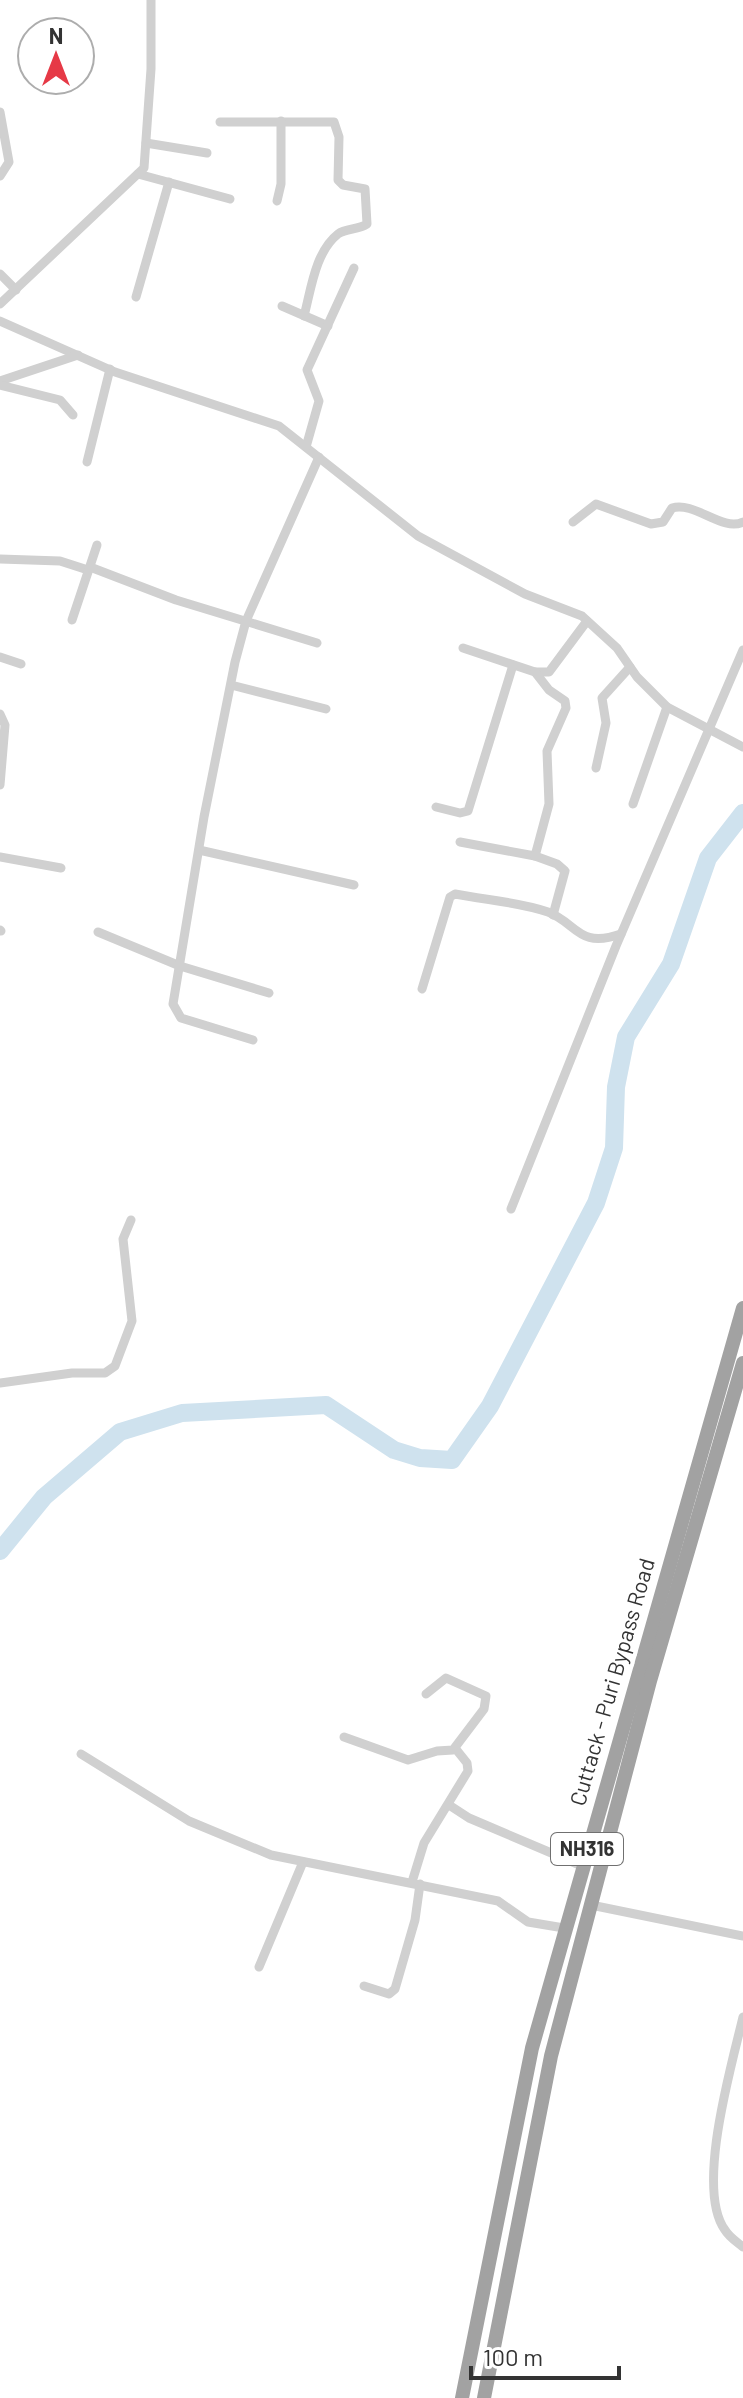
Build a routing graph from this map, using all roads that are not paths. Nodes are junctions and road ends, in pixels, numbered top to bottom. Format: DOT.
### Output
graph roads {
  1 [pos="151,0"];
  2 [pos="0,112"];
  3 [pos="281,121"];
  4 [pos="220,122"];
  5 [pos="146,143"];
  6 [pos="4,149"];
  7 [pos="207,153"];
  8 [pos="138,174"];
  9 [pos="0,176"];
  10 [pos="169,182"];
  11 [pos="230,199"];
  12 [pos="277,201"];
  13 [pos="354,268"];
  14 [pos="0,274"];
  15 [pos="16,290"];
  16 [pos="136,297"];
  17 [pos="0,304"];
  18 [pos="282,306"];
  19 [pos="304,316"];
  20 [pos="0,321"];
  21 [pos="328,326"];
  22 [pos="78,355"];
  23 [pos="110,369"];
  24 [pos="0,383"];
  25 [pos="73,415"];
  26 [pos="306,447"];
  27 [pos="319,457"];
  28 [pos="87,462"];
  29 [pos="573,522"];
  30 [pos="743,522"];
  31 [pos="97,545"];
  32 [pos="0,559"];
  33 [pos="89,568"];
  34 [pos="72,620"];
  35 [pos="246,621"];
  36 [pos="587,621"];
  37 [pos="317,643"];
  38 [pos="463,648"];
  39 [pos="743,650"];
  40 [pos="0,657"];
  41 [pos="21,664"];
  42 [pos="513,665"];
  43 [pos="630,667"];
  44 [pos="535,672"];
  45 [pos="231,685"];
  46 [pos="667,707"];
  47 [pos="326,709"];
  48 [pos="0,714"];
  49 [pos="707,729"];
  50 [pos="743,746"];
  51 [pos="596,768"];
  52 [pos="0,785"];
  53 [pos="633,804"];
  54 [pos="436,807"];
  55 [pos="460,842"];
  56 [pos="199,850"];
  57 [pos="535,856"];
  58 [pos="0,857"];
  59 [pos="61,868"];
  60 [pos="354,885"];
  61 [pos="553,915"];
  62 [pos="98,932"];
  63 [pos="621,934"];
  64 [pos="180,966"];
  65 [pos="422,989"];
  66 [pos="269,993"];
  67 [pos="253,1040"];
  68 [pos="511,1209"];
  69 [pos="131,1220"];
  70 [pos="743,1308"];
  71 [pos="743,1363"];
  72 [pos="0,1383"];
  73 [pos="426,1694"];
  74 [pos="344,1737"];
  75 [pos="455,1748"];
  76 [pos="81,1754"];
  77 [pos="449,1805"];
  78 [pos="303,1862"];
  79 [pos="582,1866"];
  80 [pos="416,1883"];
  81 [pos="591,1905"];
  82 [pos="564,1928"];
  83 [pos="743,1936"];
  84 [pos="259,1967"];
  85 [pos="364,1986"];
  86 [pos="743,2017"];
  87 [pos="743,2247"];
  88 [pos="462,2398"];
  89 [pos="484,2398"];
  1 -- 5 [label="street"];
  2 -- 6 [label="street"];
  3 -- 4 [label="street"];
  3 -- 12 [label="street"];
  3 -- 19 [label="street"];
  5 -- 7 [label="street"];
  5 -- 8 [label="street"];
  6 -- 9 [label="street"];
  8 -- 10 [label="street"];
  8 -- 15 [label="street"];
  10 -- 11 [label="street"];
  10 -- 16 [label="street"];
  13 -- 21 [label="street"];
  14 -- 15 [label="street"];
  15 -- 17 [label="street"];
  18 -- 19 [label="street"];
  19 -- 21 [label="street"];
  20 -- 22 [label="street"];
  21 -- 26 [label="street"];
  22 -- 23 [label="street"];
  22 -- 24 [label="street"];
  23 -- 26 [label="street"];
  23 -- 28 [label="street"];
  24 -- 25 [label="street"];
  26 -- 27 [label="street"];
  27 -- 35 [label="street"];
  27 -- 36 [label="street"];
  29 -- 30 [label="street"];
  31 -- 33 [label="street"];
  32 -- 33 [label="street"];
  33 -- 34 [label="street"];
  33 -- 35 [label="street"];
  35 -- 37 [label="street"];
  35 -- 45 [label="street"];
  36 -- 43 [label="street"];
  36 -- 44 [label="street"];
  38 -- 42 [label="street"];
  39 -- 49 [label="street"];
  40 -- 41 [label="street"];
  42 -- 44 [label="street"];
  42 -- 54 [label="street"];
  43 -- 46 [label="street"];
  43 -- 51 [label="street"];
  44 -- 57 [label="street"];
  45 -- 47 [label="street"];
  45 -- 56 [label="street"];
  46 -- 49 [label="street"];
  46 -- 53 [label="street"];
  48 -- 52 [label="street"];
  49 -- 50 [label="street"];
  49 -- 63 [label="street"];
  55 -- 57 [label="street"];
  56 -- 60 [label="street"];
  56 -- 64 [label="street"];
  57 -- 61 [label="street"];
  58 -- 59 [label="street"];
  61 -- 63 [label="street"];
  61 -- 65 [label="street"];
  62 -- 64 [label="street"];
  63 -- 68 [label="street"];
  64 -- 66 [label="street"];
  64 -- 67 [label="street"];
  69 -- 72 [label="street"];
  70 -- 79 [label="highway, Cuttack - Puri Bypass Road / NH316"];
  71 -- 81 [label="highway, Cuttack - Puri Bypass Road / NH316"];
  73 -- 75 [label="street"];
  74 -- 75 [label="street"];
  75 -- 77 [label="street"];
  76 -- 78 [label="street"];
  77 -- 79 [label="street"];
  77 -- 80 [label="street"];
  78 -- 80 [label="street"];
  78 -- 84 [label="street"];
  79 -- 82 [label="highway, Cuttack - Puri Bypass Road / NH316"];
  80 -- 82 [label="street"];
  80 -- 85 [label="street"];
  81 -- 83 [label="street"];
  81 -- 89 [label="highway, Cuttack - Puri Bypass Road / NH316"];
  82 -- 88 [label="highway, Cuttack - Puri Bypass Road / NH316"];
  86 -- 87 [label="street"];
}
